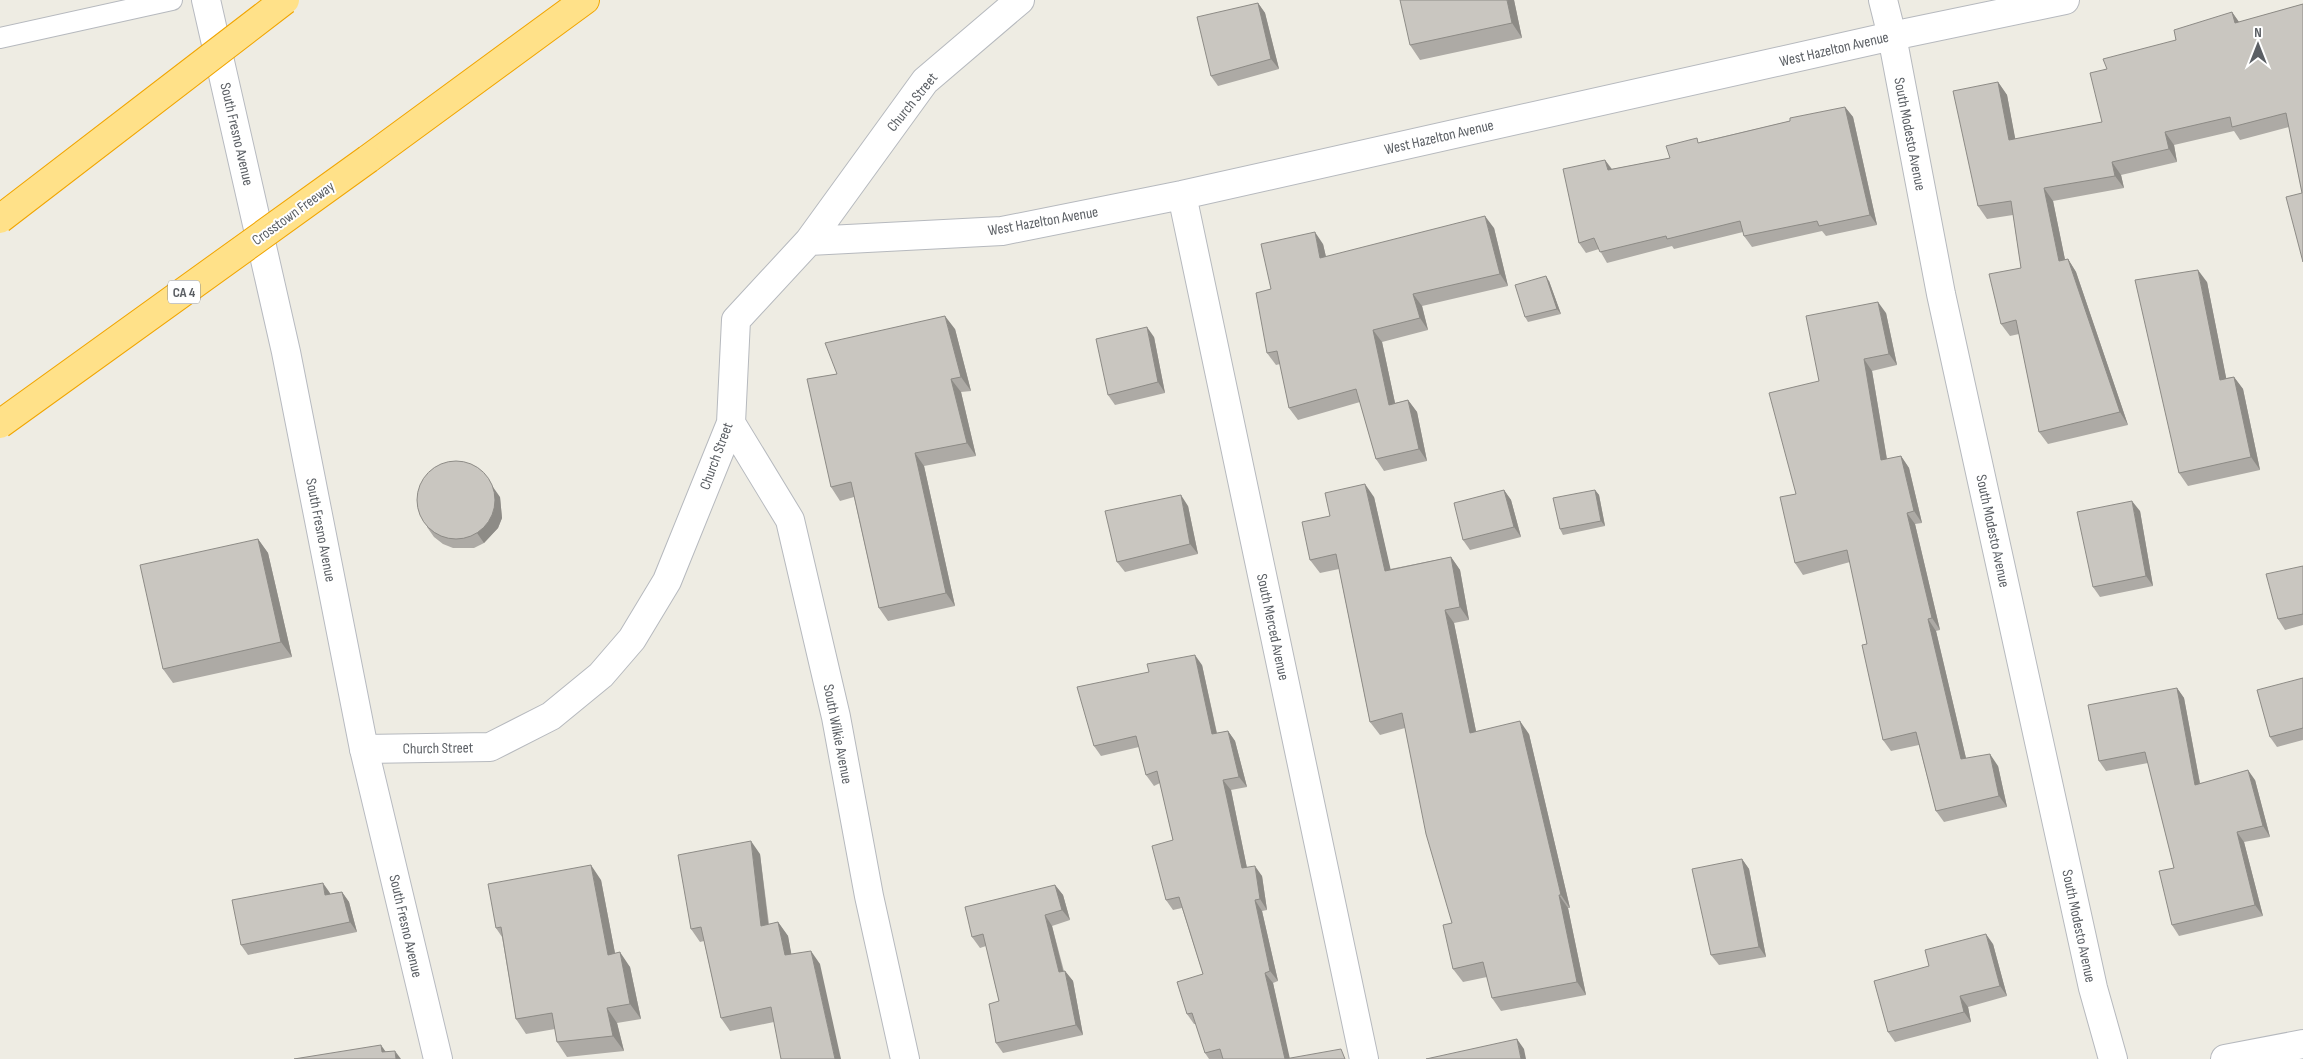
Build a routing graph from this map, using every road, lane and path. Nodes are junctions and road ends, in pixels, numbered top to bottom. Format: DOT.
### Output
graph roads {
  1 [pos="172,0"];
  2 [pos="206,0"];
  3 [pos="285,0"];
  4 [pos="585,0"];
  5 [pos="1020,0"];
  6 [pos="1883,0"];
  7 [pos="2065,0"];
  8 [pos="1892,36"];
  9 [pos="0,38"];
  10 [pos="1182,195"];
  11 [pos="0,219"];
  12 [pos="809,241"];
  13 [pos="731,423"];
  14 [pos="0,424"];
  15 [pos="364,749"];
  16 [pos="2303,1044"];
  17 [pos="438,1059"];
  18 [pos="905,1059"];
  19 [pos="1364,1059"];
  20 [pos="2113,1059"];
  21 [pos="2225,1059"];
  1 -- 9 [label="lane"];
  2 -- 15 [label="street, South Fresno Avenue"];
  3 -- 11 [label="highway, bridge"];
  4 -- 14 [label="highway, Crosstown Freeway / CA 4, bridge"];
  5 -- 12 [label="street, Church Street"];
  6 -- 8 [label="street, South Modesto Avenue"];
  7 -- 8 [label="street, West Hazelton Avenue"];
  8 -- 10 [label="street, West Hazelton Avenue"];
  8 -- 20 [label="street, South Modesto Avenue"];
  10 -- 12 [label="street, West Hazelton Avenue"];
  10 -- 19 [label="street, South Merced Avenue"];
  12 -- 13 [label="street, Church Street"];
  13 -- 15 [label="street, Church Street"];
  13 -- 18 [label="street, South Wilkie Avenue"];
  15 -- 17 [label="street, South Fresno Avenue"];
  16 -- 21 [label="street"];
}
